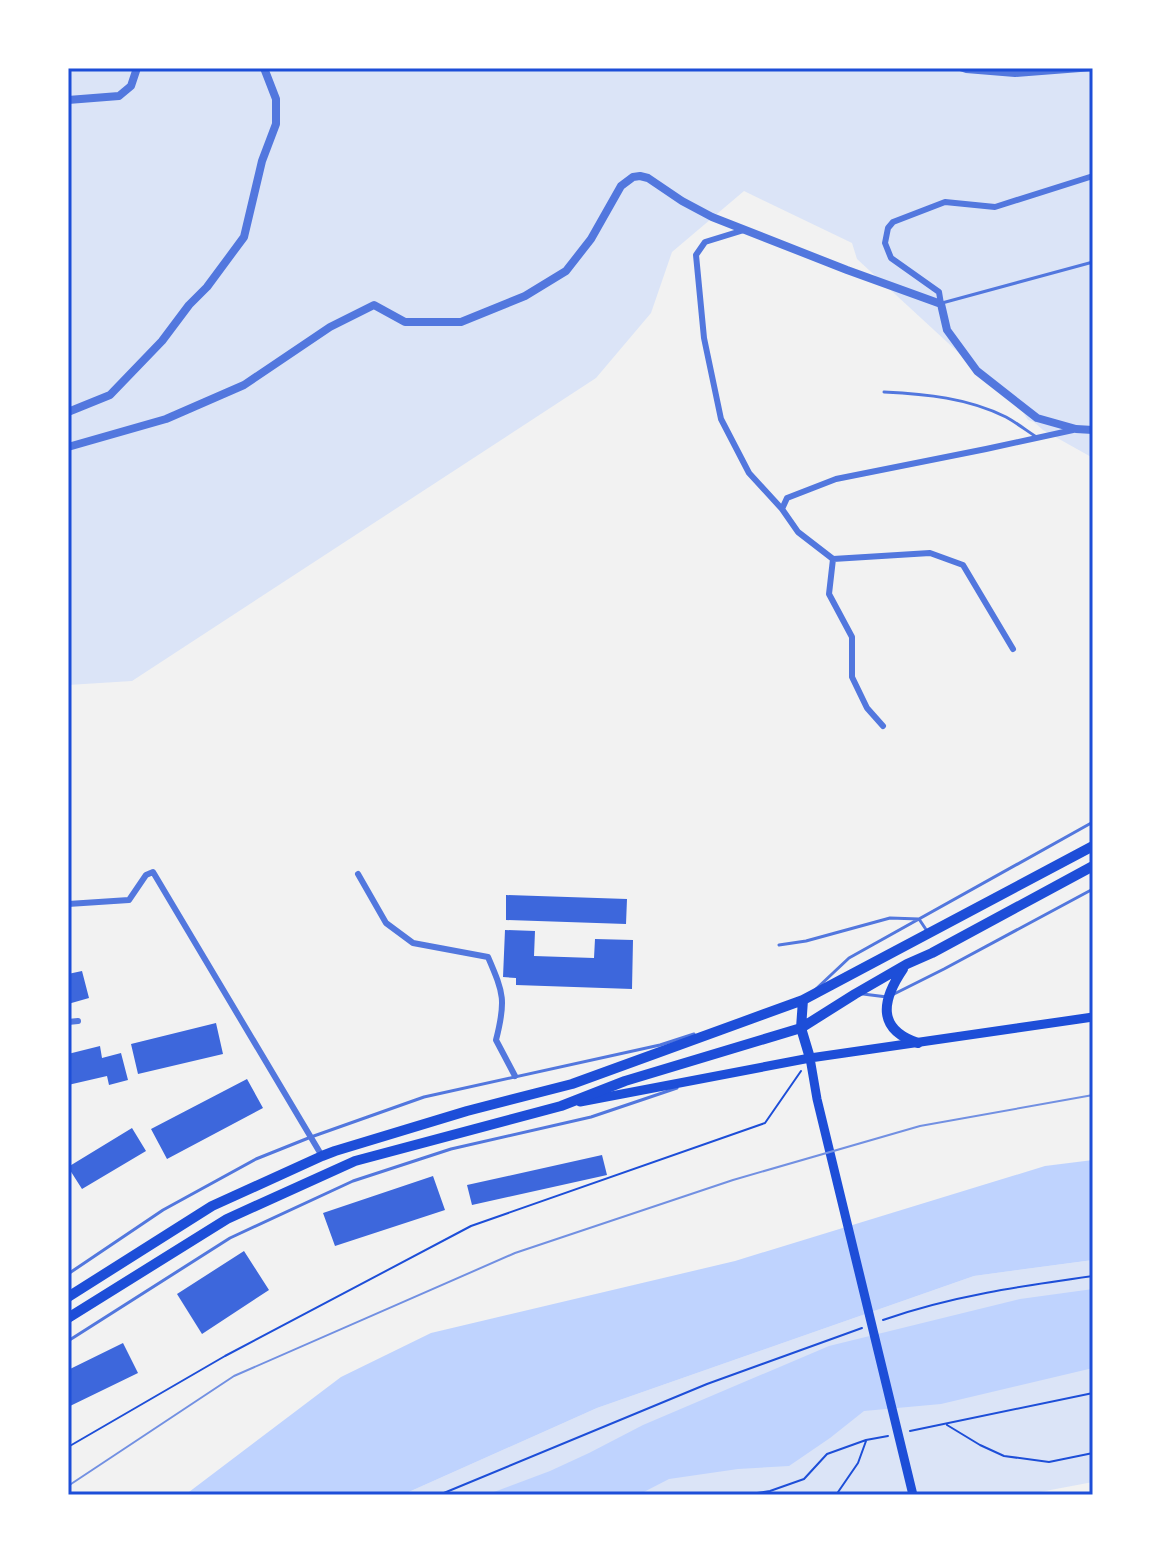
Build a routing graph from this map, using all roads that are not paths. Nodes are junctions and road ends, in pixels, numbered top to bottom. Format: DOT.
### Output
graph roads {
  1 [pos="137,68"];
  2 [pos="264,68"];
  3 [pos="960,68"];
  4 [pos="1093,68"];
  5 [pos="68,100"];
  6 [pos="1093,176"];
  7 [pos="745,230"];
  8 [pos="1093,262"];
  9 [pos="941,304"];
  10 [pos="884,392"];
  11 [pos="68,412"];
  12 [pos="1076,429"];
  13 [pos="1093,430"];
  14 [pos="1038,438"];
  15 [pos="68,447"];
  16 [pos="782,509"];
  17 [pos="833,559"];
  18 [pos="1013,649"];
  19 [pos="883,726"];
  20 [pos="1093,822"];
  21 [pos="1093,846"];
  22 [pos="1093,866"];
  23 [pos="358,874"];
  24 [pos="1093,889"];
  25 [pos="68,904"];
  26 [pos="919,919"];
  27 [pos="929,934"];
  28 [pos="779,945"];
  29 [pos="907,964"];
  30 [pos="855,994"];
  31 [pos="887,997"];
  32 [pos="803,1000"];
  33 [pos="1093,1017"];
  34 [pos="78,1021"];
  35 [pos="68,1022"];
  36 [pos="801,1028"];
  37 [pos="918,1043"];
  38 [pos="810,1058"];
  39 [pos="716,1075"];
  40 [pos="515,1076"];
  41 [pos="561,1106"];
  42 [pos="311,1137"];
  43 [pos="322,1156"];
  44 [pos="68,1274"];
  45 [pos="68,1297"];
  46 [pos="68,1318"];
  47 [pos="68,1341"];
  48 [pos="913,1495"];
  1 -- 5 [label="street"];
  2 -- 11 [label="street"];
  3 -- 4 [label="street"];
  6 -- 9 [label="street"];
  7 -- 9 [label="street"];
  7 -- 15 [label="street"];
  7 -- 16 [label="street"];
  8 -- 9 [label="lane"];
  9 -- 12 [label="street"];
  10 -- 14 [label="lane"];
  12 -- 13 [label="street"];
  12 -- 14 [label="street"];
  14 -- 16 [label="street"];
  16 -- 17 [label="street"];
  17 -- 18 [label="street"];
  17 -- 19 [label="street"];
  20 -- 26 [label="lane"];
  21 -- 27 [label="main road"];
  22 -- 29 [label="main road"];
  23 -- 40 [label="street"];
  24 -- 31 [label="lane"];
  25 -- 42 [label="street"];
  26 -- 27 [label="lane"];
  26 -- 28 [label="lane"];
  26 -- 32 [label="lane"];
  27 -- 32 [label="main road"];
  29 -- 30 [label="main road"];
  29 -- 31 [label="main road"];
  30 -- 31 [label="lane"];
  30 -- 36 [label="main road"];
  31 -- 37 [label="main road"];
  32 -- 36 [label="main road"];
  32 -- 40 [label="lane"];
  32 -- 43 [label="main road"];
  33 -- 37 [label="main road"];
  34 -- 35 [label="street"];
  36 -- 38 [label="main road"];
  36 -- 41 [label="main road"];
  37 -- 38 [label="main road"];
  38 -- 39 [label="main road"];
  38 -- 48 [label="main road"];
  39 -- 41 [label="main road"];
  39 -- 47 [label="lane"];
  40 -- 42 [label="lane"];
  41 -- 46 [label="main road"];
  42 -- 43 [label="street"];
  42 -- 44 [label="lane"];
  43 -- 45 [label="main road"];
}
